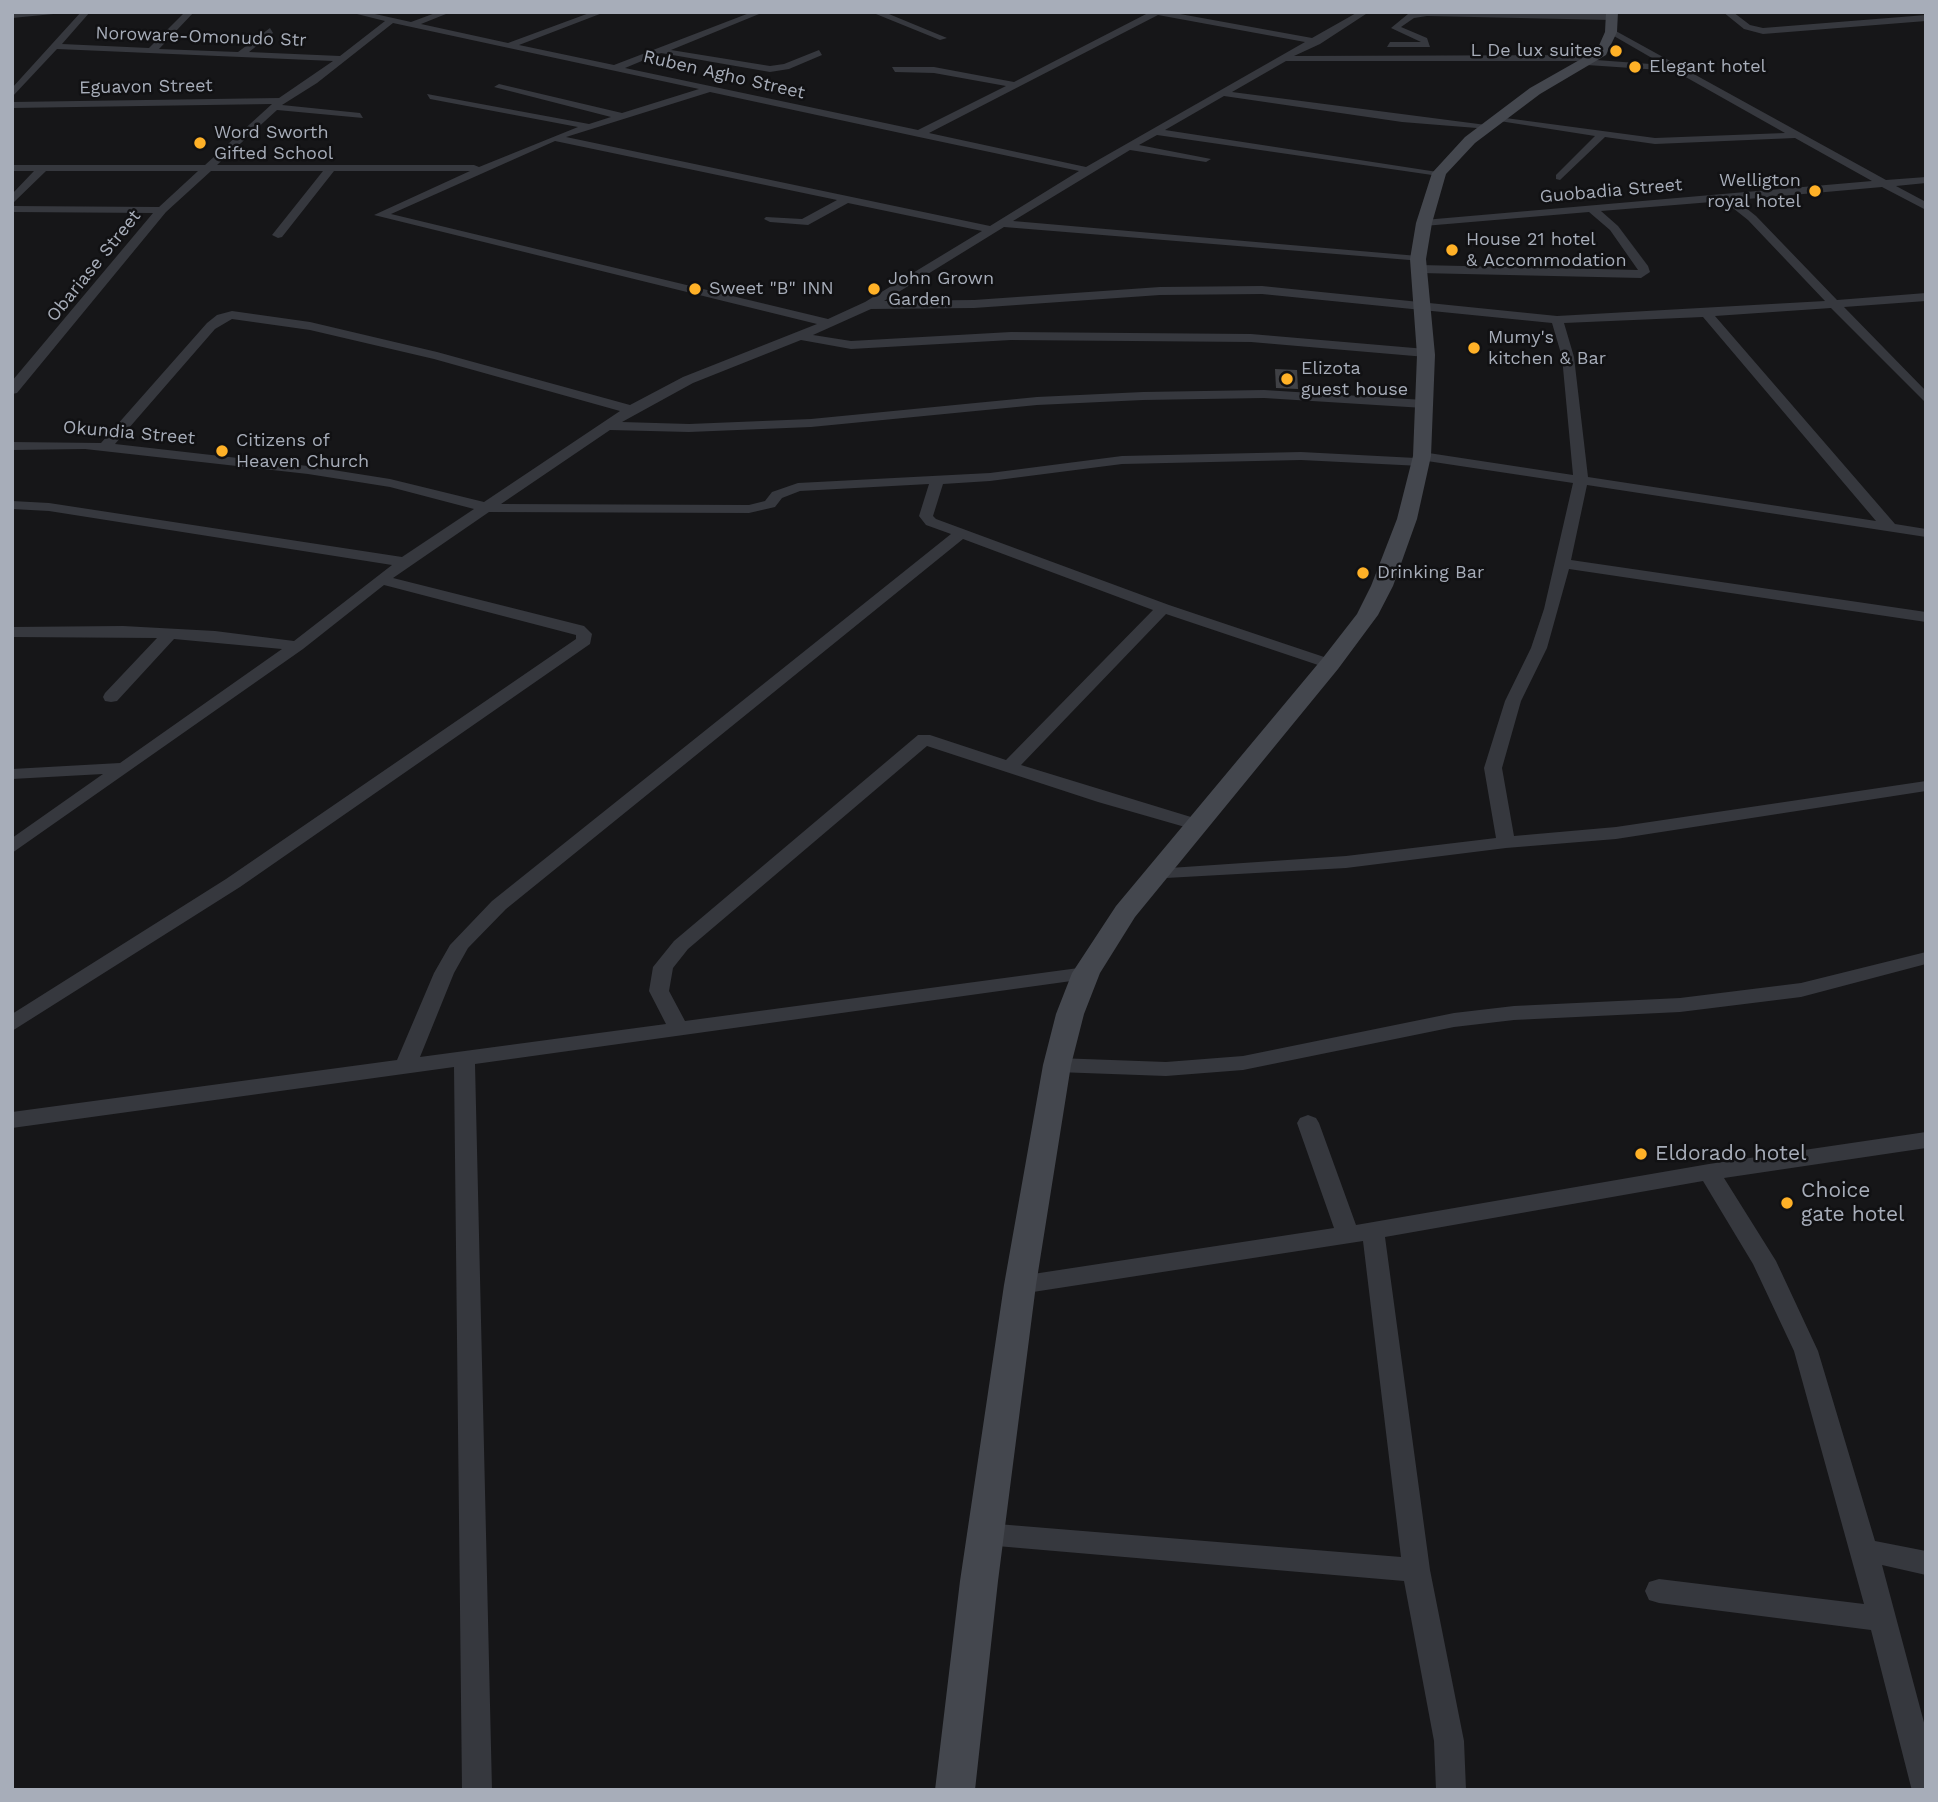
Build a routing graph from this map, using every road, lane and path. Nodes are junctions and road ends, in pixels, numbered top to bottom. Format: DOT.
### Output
graph roads {
  1 [pos="70,12"];
  2 [pos="86,12"];
  3 [pos="190,12"];
  4 [pos="354,12"];
  5 [pos="447,12"];
  6 [pos="601,12"];
  7 [pos="760,12"];
  8 [pos="875,12"];
  9 [pos="1365,12"];
  10 [pos="1727,12"];
  11 [pos="34,13"];
  12 [pos="1155,13"];
  13 [pos="12,15"];
  14 [pos="1926,18"];
  15 [pos="392,20"];
  16 [pos="1611,20"];
  17 [pos="414,23"];
  18 [pos="270,31"];
  19 [pos="943,38"];
  20 [pos="1317,42"];
  21 [pos="509,45"];
  22 [pos="1390,45"];
  23 [pos="1427,45"];
  24 [pos="1441,45"];
  25 [pos="58,47"];
  26 [pos="152,50"];
  27 [pos="663,51"];
  28 [pos="819,53"];
  29 [pos="241,54"];
  30 [pos="343,59"];
  31 [pos="1288,59"];
  32 [pos="1590,60"];
  33 [pos="618,67"];
  34 [pos="895,69"];
  35 [pos="1682,70"];
  36 [pos="1018,85"];
  37 [pos="499,87"];
  38 [pos="709,89"];
  39 [pos="1227,93"];
  40 [pos="12,94"];
  41 [pos="430,96"];
  42 [pos="278,104"];
  43 [pos="12,105"];
  44 [pos="360,116"];
  45 [pos="624,117"];
  46 [pos="1494,123"];
  47 [pos="587,126"];
  48 [pos="1158,132"];
  49 [pos="919,134"];
  50 [pos="1799,135"];
  51 [pos="1601,136"];
  52 [pos="554,138"];
  53 [pos="1130,147"];
  54 [pos="1206,159"];
  55 [pos="485,167"];
  56 [pos="12,168"];
  57 [pos="43,168"];
  58 [pos="207,169"];
  59 [pos="330,169"];
  60 [pos="1088,170"];
  61 [pos="1440,173"];
  62 [pos="1560,177"];
  63 [pos="1926,180"];
  64 [pos="1884,184"];
  65 [pos="1727,198"];
  66 [pos="845,200"];
  67 [pos="12,201"];
  68 [pos="1926,207"];
  69 [pos="12,209"];
  70 [pos="162,210"];
  71 [pos="1594,211"];
  72 [pos="770,219"];
  73 [pos="1424,223"];
  74 [pos="995,226"];
  75 [pos="278,235"];
  76 [pos="1419,264"];
  77 [pos="1926,297"];
  78 [pos="1833,302"];
  79 [pos="869,305"];
  80 [pos="1422,306"];
  81 [pos="1706,313"];
  82 [pos="1557,320"];
  83 [pos="830,323"];
  84 [pos="800,336"];
  85 [pos="1426,353"];
  86 [pos="12,390"];
  87 [pos="1926,399"];
  88 [pos="1424,404"];
  89 [pos="631,410"];
  90 [pos="610,426"];
  91 [pos="12,446"];
  92 [pos="105,447"];
  93 [pos="1421,459"];
  94 [pos="1581,480"];
  95 [pos="937,481"];
  96 [pos="12,505"];
  97 [pos="489,508"];
  98 [pos="1892,530"];
  99 [pos="1926,533"];
  100 [pos="959,535"];
  101 [pos="405,562"];
  102 [pos="1562,563"];
  103 [pos="381,580"];
  104 [pos="1163,608"];
  105 [pos="1926,617"];
  106 [pos="12,632"];
  107 [pos="169,634"];
  108 [pos="297,646"];
  109 [pos="1330,664"];
  110 [pos="111,697"];
  111 [pos="1011,765"];
  112 [pos="124,767"];
  113 [pos="12,774"];
  114 [pos="1926,786"];
  115 [pos="1198,825"];
  116 [pos="1506,842"];
  117 [pos="12,847"];
  118 [pos="1155,875"];
  119 [pos="1926,958"];
  120 [pos="1086,973"];
  121 [pos="12,1024"];
  122 [pos="679,1030"];
  123 [pos="464,1060"];
  124 [pos="1057,1065"];
  125 [pos="405,1067"];
  126 [pos="12,1120"];
  127 [pos="1308,1123"];
  128 [pos="1926,1140"];
  129 [pos="1709,1172"];
  130 [pos="1360,1233"];
  131 [pos="1020,1285"];
  132 [pos="985,1534"];
  133 [pos="1864,1550"];
  134 [pos="1926,1563"];
  135 [pos="1416,1570"];
  136 [pos="1660,1591"];
  137 [pos="1882,1619"];
  138 [pos="1926,1787"];
  139 [pos="477,1790"];
  140 [pos="955,1790"];
  141 [pos="1451,1790"];
  1 -- 11 [label="street"];
  2 -- 25 [label="street"];
  3 -- 26 [label="street"];
  4 -- 15 [label="street, Ruben Agho Street"];
  5 -- 17 [label="street"];
  6 -- 21 [label="street"];
  7 -- 27 [label="street"];
  8 -- 19 [label="street"];
  9 -- 20 [label="street"];
  10 -- 14 [label="street"];
  11 -- 13 [label="street"];
  12 -- 20 [label="street"];
  12 -- 36 [label="street"];
  15 -- 17 [label="street, Ruben Agho Street"];
  15 -- 30 [label="street, Obariase Street"];
  16 -- 23 [label="street"];
  16 -- 32 [label="street"];
  16 -- 35 [label="street"];
  17 -- 21 [label="street, Ruben Agho Street"];
  18 -- 29 [label="street"];
  20 -- 31 [label="street"];
  21 -- 33 [label="street, Ruben Agho Street"];
  22 -- 23 [label="street"];
  23 -- 24 [label="street"];
  25 -- 26 [label="street, Noroware-Omonudo Str"];
  25 -- 40 [label="street"];
  26 -- 29 [label="street, Noroware-Omonudo Str"];
  27 -- 28 [label="street"];
  27 -- 33 [label="street"];
  29 -- 30 [label="street, Noroware-Omonudo Str"];
  30 -- 42 [label="street, Obariase Street"];
  31 -- 32 [label="street"];
  31 -- 39 [label="street"];
  32 -- 35 [label="street"];
  32 -- 46 [label="street"];
  33 -- 38 [label="street, Ruben Agho Street"];
  34 -- 36 [label="street"];
  35 -- 50 [label="street"];
  36 -- 49 [label="street"];
  37 -- 45 [label="street"];
  38 -- 45 [label="street"];
  38 -- 49 [label="street, Ruben Agho Street"];
  39 -- 46 [label="street"];
  39 -- 48 [label="street"];
  41 -- 47 [label="street"];
  42 -- 43 [label="street, Eguavon Street"];
  42 -- 44 [label="street, Eguavon Street"];
  42 -- 58 [label="street, Obariase Street"];
  45 -- 47 [label="street"];
  46 -- 51 [label="street"];
  46 -- 61 [label="street"];
  47 -- 52 [label="street"];
  48 -- 53 [label="street"];
  48 -- 61 [label="street"];
  49 -- 60 [label="street, Ruben Agho Street"];
  50 -- 51 [label="street"];
  50 -- 64 [label="street"];
  51 -- 62 [label="street"];
  52 -- 55 [label="street"];
  52 -- 66 [label="street"];
  53 -- 54 [label="street"];
  53 -- 60 [label="street"];
  55 -- 59 [label="street"];
  55 -- 83 [label="street"];
  56 -- 57 [label="street"];
  57 -- 58 [label="street"];
  57 -- 67 [label="street"];
  58 -- 59 [label="street"];
  58 -- 70 [label="street, Obariase Street"];
  59 -- 75 [label="street"];
  60 -- 74 [label="street"];
  61 -- 73 [label="street"];
  63 -- 64 [label="street, Guobadia Street"];
  64 -- 65 [label="street, Guobadia Street"];
  64 -- 68 [label="street"];
  65 -- 71 [label="street, Guobadia Street"];
  65 -- 78 [label="street"];
  66 -- 72 [label="street"];
  66 -- 74 [label="street"];
  69 -- 70 [label="street"];
  70 -- 86 [label="street, Obariase Street"];
  71 -- 73 [label="street, Guobadia Street"];
  71 -- 76 [label="street"];
  73 -- 76 [label="street"];
  74 -- 76 [label="street"];
  74 -- 79 [label="street"];
  76 -- 80 [label="street"];
  77 -- 78 [label="street"];
  78 -- 81 [label="street"];
  78 -- 87 [label="street"];
  79 -- 80 [label="street"];
  79 -- 83 [label="street"];
  80 -- 82 [label="street"];
  80 -- 85 [label="street"];
  81 -- 82 [label="street"];
  81 -- 98 [label="street"];
  82 -- 94 [label="street"];
  83 -- 84 [label="street"];
  84 -- 85 [label="street"];
  84 -- 89 [label="street"];
  85 -- 88 [label="street"];
  88 -- 90 [label="street"];
  88 -- 93 [label="street"];
  89 -- 90 [label="street"];
  89 -- 92 [label="street"];
  90 -- 97 [label="street"];
  91 -- 92 [label="street, Okundia Street"];
  92 -- 97 [label="street, Okundia Street"];
  93 -- 94 [label="street, Okundia Street"];
  93 -- 95 [label="street, Okundia Street"];
  93 -- 109 [label="street"];
  94 -- 98 [label="street, Okundia Street"];
  94 -- 102 [label="street"];
  95 -- 97 [label="street, Okundia Street"];
  95 -- 100 [label="street"];
  96 -- 101 [label="street"];
  97 -- 101 [label="street"];
  98 -- 99 [label="street, Okundia Street"];
  100 -- 104 [label="street"];
  100 -- 125 [label="street"];
  101 -- 103 [label="street"];
  102 -- 105 [label="street"];
  102 -- 116 [label="street"];
  103 -- 108 [label="street"];
  103 -- 121 [label="street"];
  104 -- 109 [label="street"];
  104 -- 111 [label="street"];
  106 -- 107 [label="street"];
  107 -- 108 [label="street"];
  107 -- 110 [label="street"];
  108 -- 112 [label="street"];
  109 -- 115 [label="street"];
  111 -- 115 [label="street"];
  111 -- 122 [label="street"];
  112 -- 113 [label="street"];
  112 -- 117 [label="street"];
  114 -- 116 [label="street"];
  115 -- 118 [label="street"];
  116 -- 118 [label="street"];
  118 -- 120 [label="street"];
  119 -- 124 [label="street"];
  120 -- 122 [label="street"];
  120 -- 124 [label="street"];
  122 -- 123 [label="street"];
  123 -- 125 [label="street"];
  123 -- 139 [label="street"];
  124 -- 131 [label="street"];
  125 -- 126 [label="street"];
  127 -- 130 [label="street"];
  128 -- 129 [label="street"];
  129 -- 130 [label="street"];
  129 -- 133 [label="street"];
  130 -- 131 [label="street"];
  130 -- 135 [label="street"];
  131 -- 132 [label="street"];
  132 -- 135 [label="street"];
  132 -- 140 [label="street"];
  133 -- 134 [label="street"];
  133 -- 137 [label="street"];
  135 -- 141 [label="street"];
  136 -- 137 [label="street"];
  137 -- 138 [label="street"];
}
